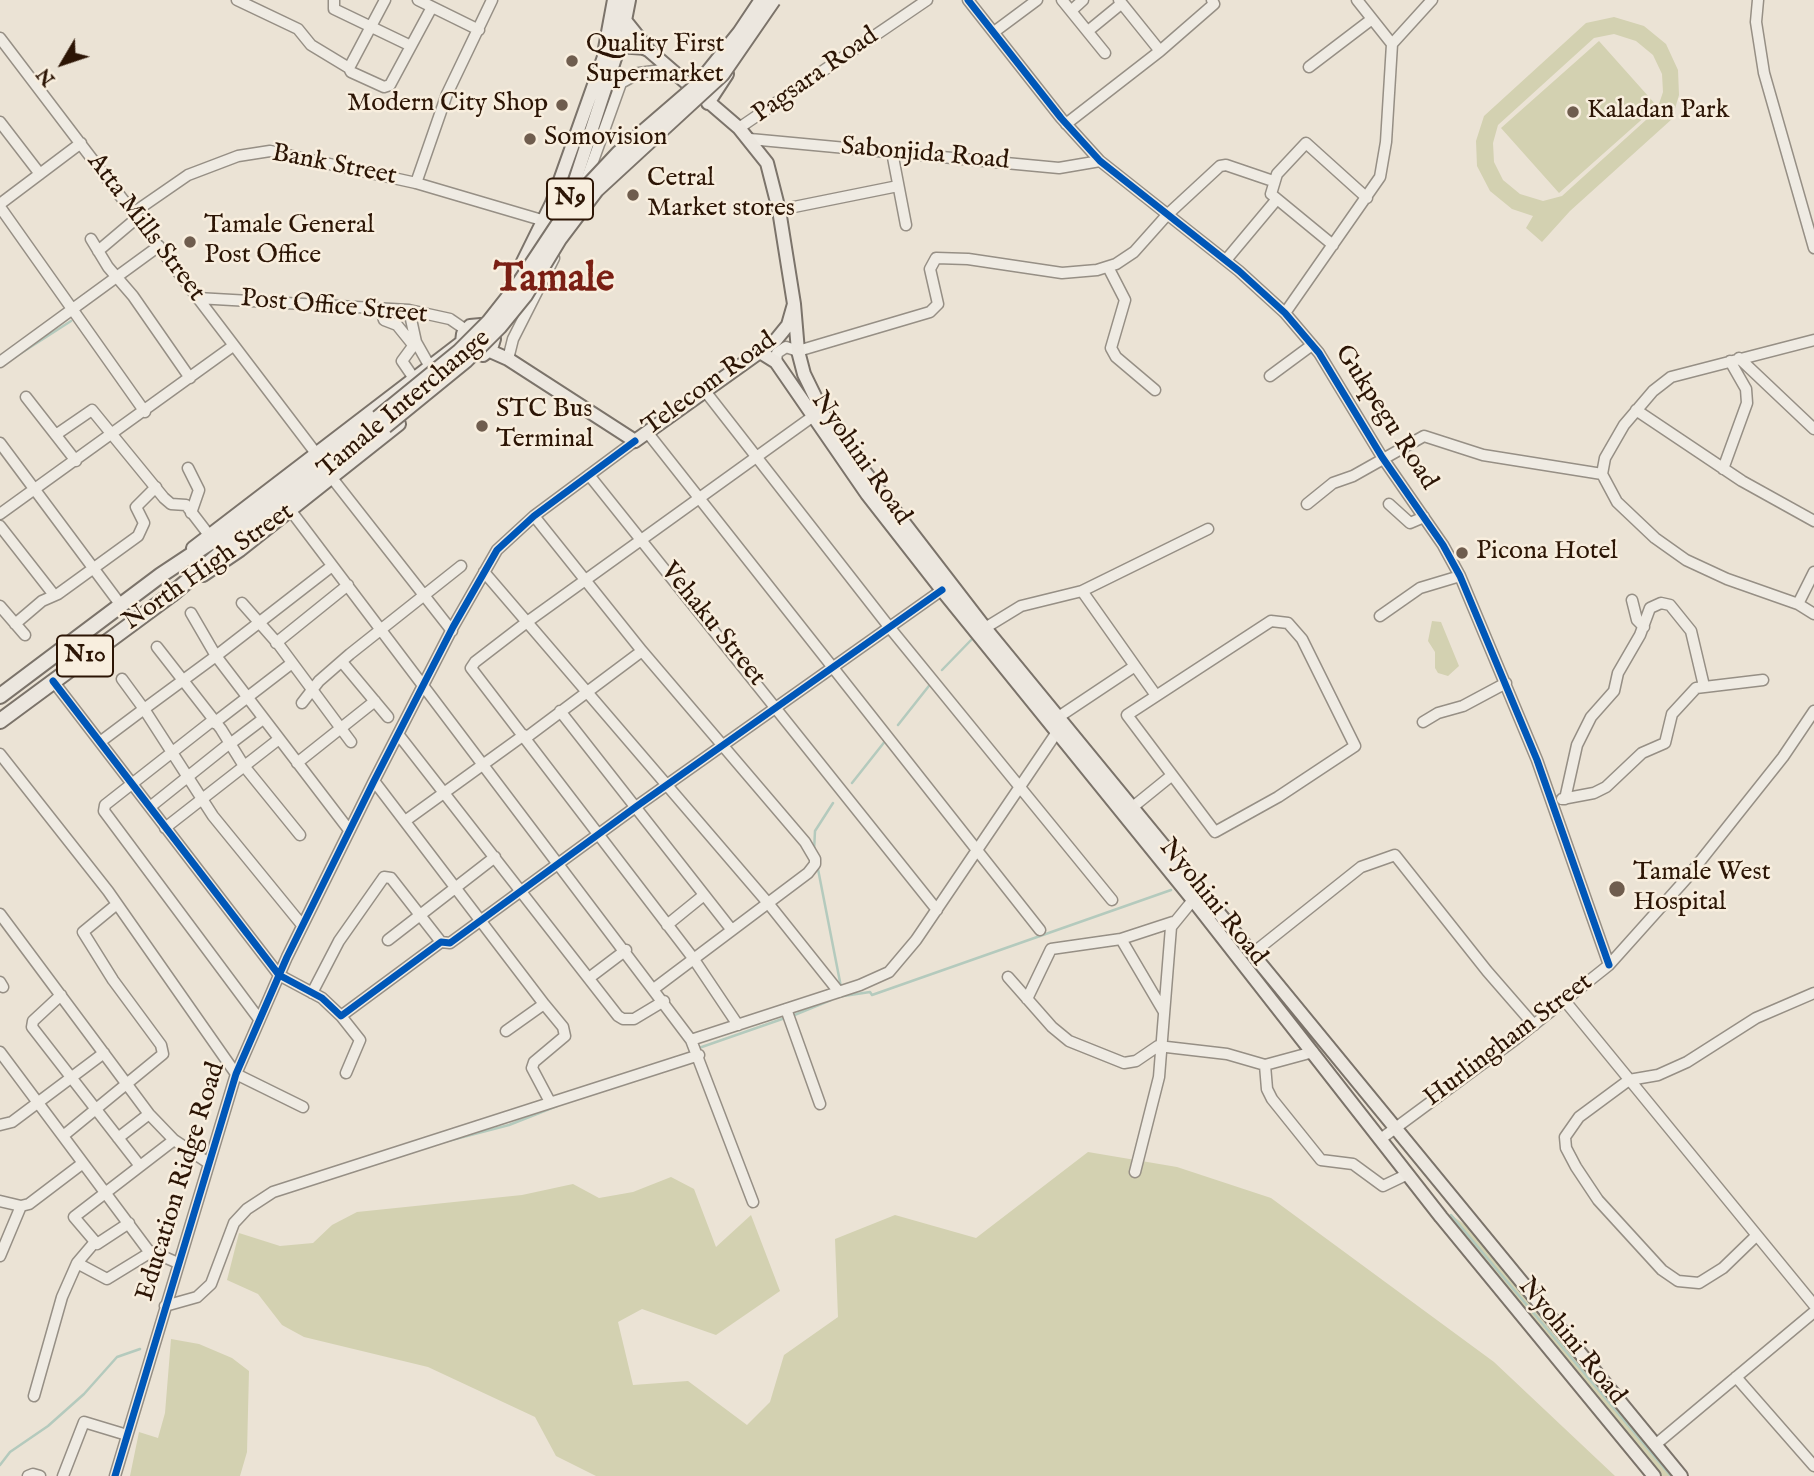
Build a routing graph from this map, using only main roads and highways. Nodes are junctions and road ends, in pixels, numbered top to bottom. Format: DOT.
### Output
graph roads {
  1 [pos="615,0"];
  2 [pos="628,0"];
  3 [pos="760,0"];
  4 [pos="775,0"];
  5 [pos="626,23"];
  6 [pos="619,46"];
  7 [pos="646,48"];
  8 [pos="605,54"];
  9 [pos="690,87"];
  10 [pos="708,103"];
  11 [pos="794,304"];
  12 [pos="481,325"];
  13 [pos="464,336"];
  14 [pos="487,349"];
  15 [pos="760,352"];
  16 [pos="381,422"];
  17 [pos="161,575"];
  18 [pos="172,594"];
  19 [pos="0,696"];
  20 [pos="0,721"];
  21 [pos="1459,1204"];
  22 [pos="1441,1217"];
  23 [pos="1654,1476"];
  24 [pos="1681,1476"];
  1 -- 8 [label="highway"];
  2 -- 5 [label="highway, N9"];
  3 -- 9 [label="main road"];
  3 -- 16 [label="highway, Tamale Interchange, bridge"];
  4 -- 10 [label="main road"];
  4 -- 16 [label="highway, Tamale Interchange, bridge"];
  5 -- 6 [label="highway, N9"];
  5 -- 7 [label="highway"];
  6 -- 7 [label="main road"];
  6 -- 8 [label="main road"];
  6 -- 14 [label="main road, N9"];
  7 -- 9 [label="main road, Telecom Road"];
  8 -- 12 [label="main road"];
  9 -- 10 [label="main road, Telecom Road"];
  10 -- 11 [label="main road, Telecom Road"];
  11 -- 15 [label="main road, Telecom Road"];
  11 -- 21 [label="main road, Nyohini Road"];
  12 -- 13 [label="main road, North High Street"];
  12 -- 14 [label="main road"];
  13 -- 14 [label="main road"];
  13 -- 17 [label="main road, North High Street"];
  14 -- 15 [label="main road, Telecom Road"];
  14 -- 18 [label="main road, North High Street"];
  15 -- 22 [label="main road, Nyohini Road"];
  16 -- 17 [label="highway, Tamale Interchange"];
  16 -- 18 [label="highway, Tamale Interchange"];
  17 -- 19 [label="highway, North High Street / N10"];
  18 -- 20 [label="highway, North High Street / N10"];
  21 -- 22 [label="main road"];
  21 -- 24 [label="main road, Nyohini Road"];
  22 -- 23 [label="main road, Nyohini Road"];
}
